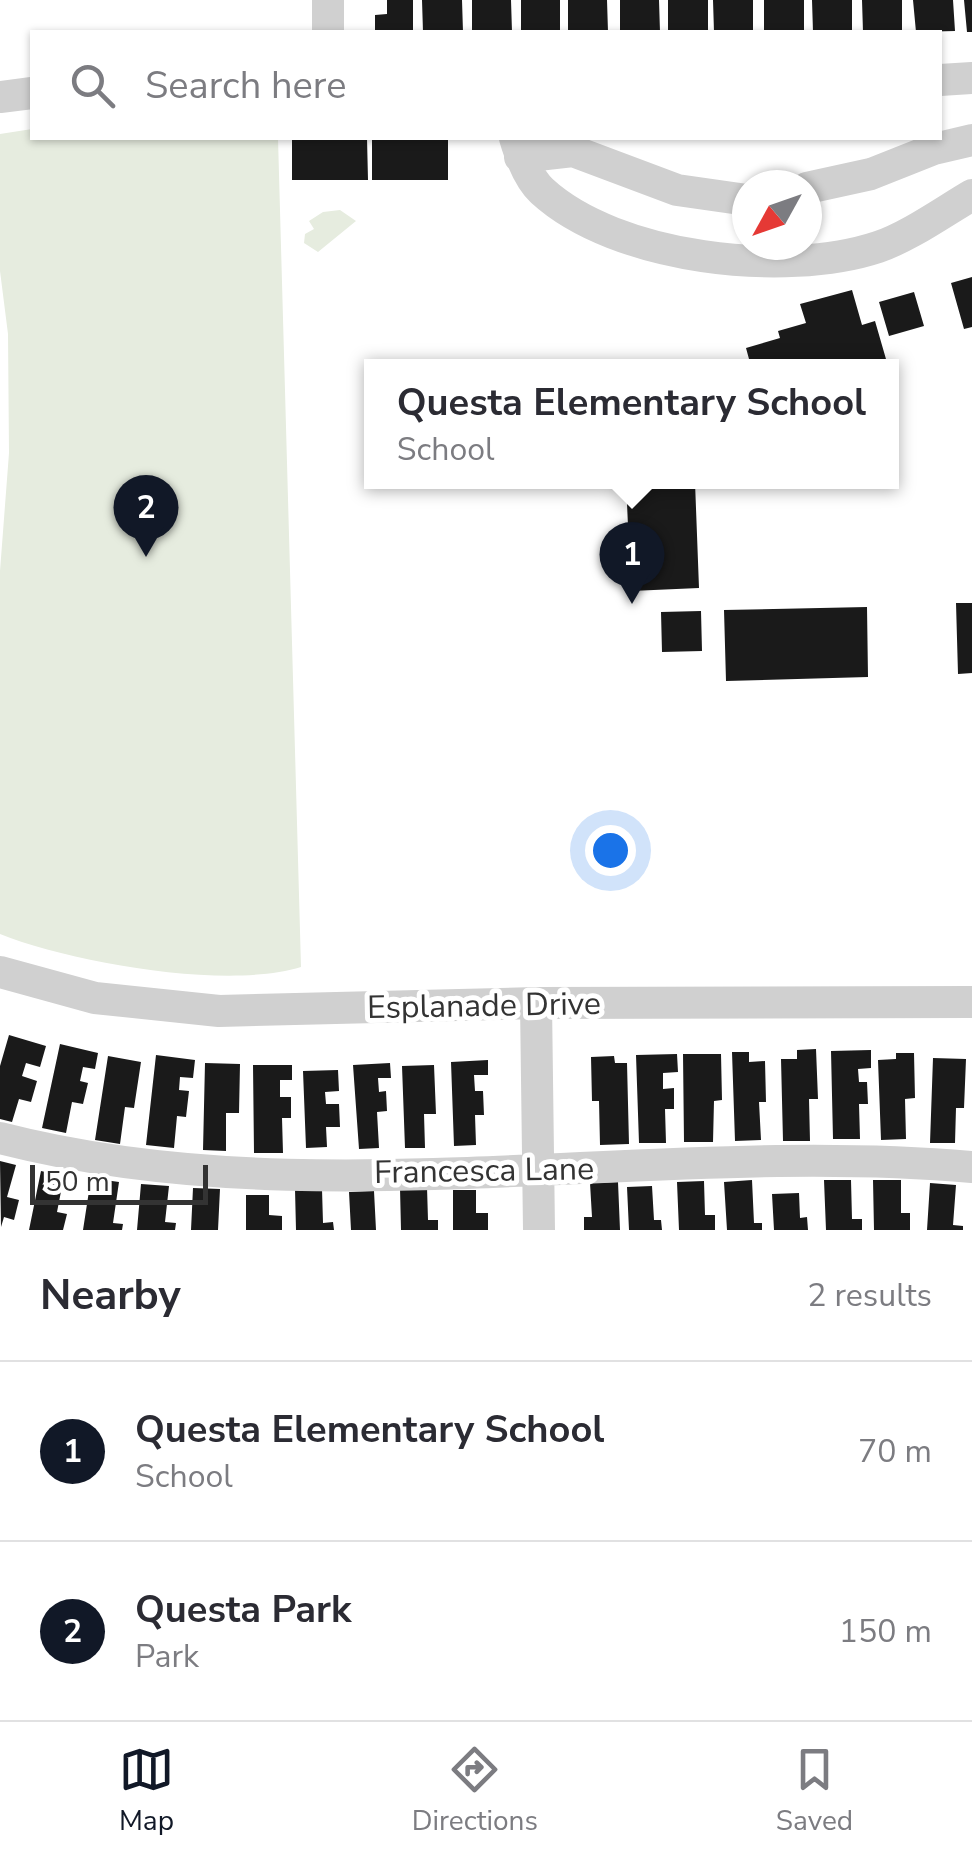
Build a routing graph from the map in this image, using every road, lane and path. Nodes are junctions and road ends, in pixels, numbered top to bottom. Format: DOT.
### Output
graph roads {
  1 [pos="328,0"];
  2 [pos="328,30"];
  3 [pos="972,78"];
  4 [pos="942,80"];
  5 [pos="30,94"];
  6 [pos="0,97"];
  7 [pos="972,140"];
  8 [pos="517,147"];
  9 [pos="822,185"];
  10 [pos="972,195"];
  11 [pos="732,198"];
  12 [pos="0,972"];
  13 [pos="972,1002"];
  14 [pos="536,1003"];
  15 [pos="0,1138"];
  16 [pos="972,1167"];
  17 [pos="536,1170"];
  18 [pos="538,1230"];
  1 -- 2 [label="street"];
  3 -- 4 [label="street"];
  5 -- 6 [label="street"];
  7 -- 9 [label="street"];
  8 -- 10 [label="street"];
  8 -- 11 [label="street"];
  12 -- 14 [label="street, Esplanade Drive"];
  13 -- 14 [label="street, Esplanade Drive"];
  14 -- 17 [label="street"];
  15 -- 17 [label="street, Francesca Lane"];
  16 -- 17 [label="street, Francesca Lane"];
  17 -- 18 [label="street"];
}
